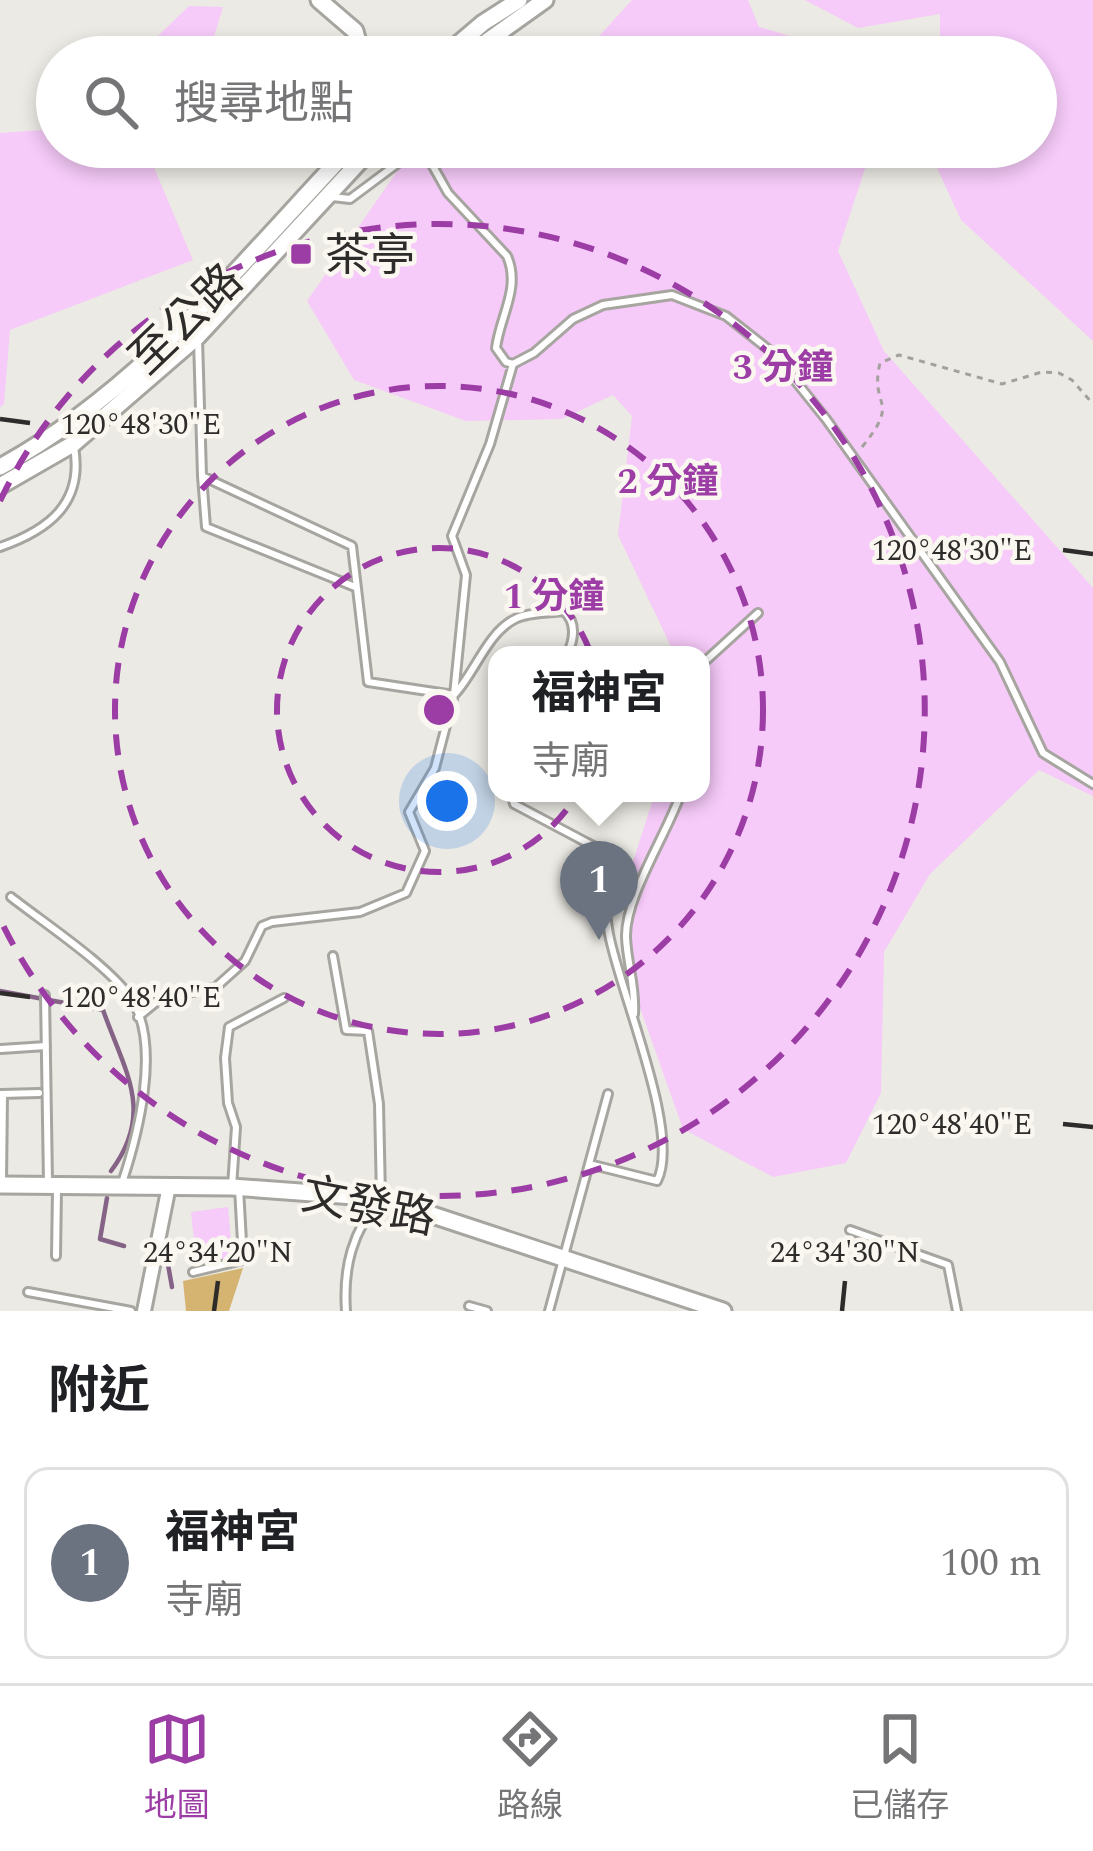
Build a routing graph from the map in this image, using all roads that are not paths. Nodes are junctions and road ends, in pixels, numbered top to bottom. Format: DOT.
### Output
graph roads {
  1 [pos="319,0"];
  2 [pos="519,0"];
  3 [pos="545,0"];
  4 [pos="356,36"];
  5 [pos="467,36"];
  6 [pos="494,36"];
  7 [pos="331,168"];
  8 [pos="355,168"];
  9 [pos="392,168"];
  10 [pos="434,168"];
  11 [pos="316,184"];
  12 [pos="329,197"];
  13 [pos="192,330"];
  14 [pos="513,364"];
  15 [pos="63,429"];
  16 [pos="73,444"];
  17 [pos="0,467"];
  18 [pos="202,476"];
  19 [pos="0,486"];
  20 [pos="0,547"];
  21 [pos="357,588"];
  22 [pos="758,614"];
  23 [pos="489,646"];
  24 [pos="571,646"];
  25 [pos="488,647"];
  26 [pos="710,657"];
  27 [pos="454,695"];
  28 [pos="1093,784"];
  29 [pos="513,802"];
  30 [pos="677,802"];
  31 [pos="11,897"];
  32 [pos="333,956"];
  33 [pos="45,995"];
  34 [pos="284,998"];
  35 [pos="138,1017"];
  36 [pos="634,1024"];
  37 [pos="46,1046"];
  38 [pos="2,1048"];
  39 [pos="40,1093"];
  40 [pos="1,1094"];
  41 [pos="608,1094"];
  42 [pos="589,1164"];
  43 [pos="1,1185"];
  44 [pos="52,1186"];
  45 [pos="120,1186"];
  46 [pos="169,1186"];
  47 [pos="235,1187"];
  48 [pos="381,1198"];
  49 [pos="850,1230"];
  50 [pos="56,1256"];
  51 [pos="563,1260"];
  52 [pos="194,1272"];
  53 [pos="28,1292"];
  54 [pos="469,1306"];
  55 [pos="131,1311"];
  56 [pos="144,1311"];
  57 [pos="346,1311"];
  58 [pos="488,1311"];
  59 [pos="549,1311"];
  60 [pos="724,1311"];
  61 [pos="957,1311"];
  1 -- 4 [label="street"];
  2 -- 5 [label="street"];
  3 -- 6 [label="street"];
  7 -- 11 [label="street, 至公路"];
  8 -- 12 [label="street, 至公路"];
  9 -- 12 [label="lane"];
  10 -- 14 [label="lane"];
  11 -- 12 [label="lane"];
  11 -- 13 [label="street, 至公路"];
  12 -- 13 [label="street, 至公路"];
  13 -- 15 [label="street, 至公路"];
  13 -- 16 [label="street, 至公路"];
  13 -- 18 [label="lane"];
  14 -- 27 [label="lane"];
  14 -- 28 [label="lane"];
  15 -- 16 [label="street"];
  15 -- 17 [label="street, 至公路"];
  16 -- 19 [label="street, 至公路"];
  16 -- 20 [label="lane"];
  18 -- 21 [label="lane"];
  18 -- 21 [label="lane"];
  21 -- 27 [label="lane"];
  22 -- 26 [label="lane"];
  23 -- 24 [label="lane"];
  25 -- 27 [label="lane"];
  27 -- 35 [label="lane"];
  29 -- 36 [label="lane"];
  30 -- 36 [label="lane"];
  31 -- 35 [label="lane"];
  32 -- 48 [label="lane"];
  33 -- 37 [label="lane"];
  34 -- 47 [label="lane"];
  35 -- 45 [label="lane"];
  36 -- 42 [label="lane"];
  37 -- 38 [label="lane"];
  37 -- 44 [label="lane"];
  39 -- 40 [label="lane"];
  40 -- 43 [label="lane"];
  41 -- 42 [label="lane"];
  42 -- 51 [label="lane"];
  43 -- 44 [label="street, 文發路"];
  44 -- 45 [label="street, 文發路"];
  44 -- 50 [label="lane"];
  45 -- 46 [label="street, 文發路"];
  46 -- 47 [label="street, 文發路"];
  46 -- 56 [label="street"];
  47 -- 48 [label="street, 文發路"];
  47 -- 52 [label="lane"];
  48 -- 51 [label="street, 文發路"];
  48 -- 57 [label="lane"];
  49 -- 61 [label="lane"];
  51 -- 59 [label="lane"];
  51 -- 60 [label="street, 文發路"];
  53 -- 55 [label="lane"];
  54 -- 58 [label="lane"];
}
